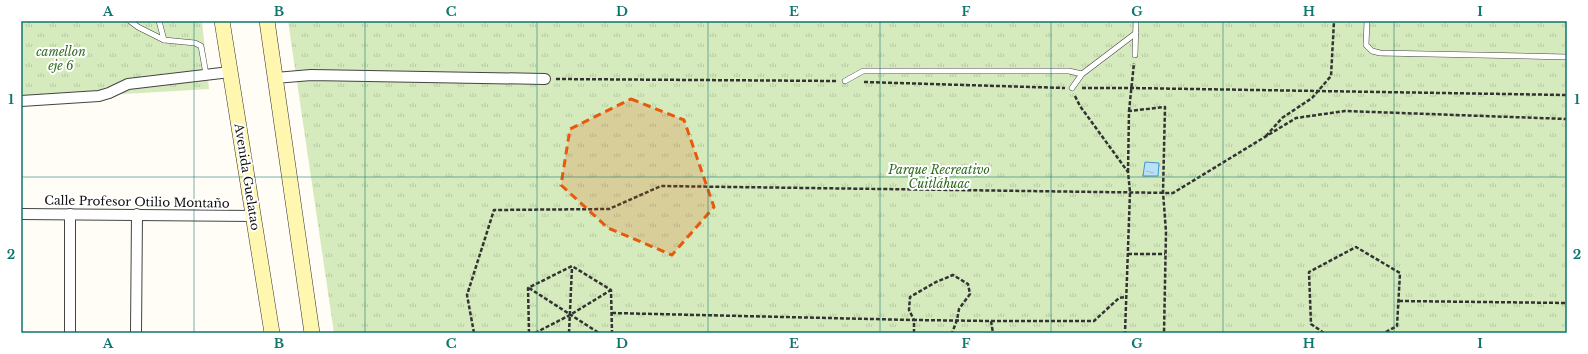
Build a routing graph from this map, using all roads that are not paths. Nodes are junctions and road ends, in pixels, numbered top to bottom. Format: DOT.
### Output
graph roads {
  1 [pos="130,21"];
  2 [pos="159,21"];
  3 [pos="222,21"];
  4 [pos="267,21"];
  5 [pos="1136,21"];
  6 [pos="1367,21"];
  7 [pos="1136,33"];
  8 [pos="164,40"];
  9 [pos="1135,55"];
  10 [pos="1567,57"];
  11 [pos="230,72"];
  12 [pos="206,74"];
  13 [pos="1082,74"];
  14 [pos="275,78"];
  15 [pos="545,79"];
  16 [pos="845,81"];
  17 [pos="1072,88"];
  18 [pos="21,101"];
  19 [pos="21,214"];
  20 [pos="70,214"];
  21 [pos="137,214"];
  22 [pos="253,216"];
  23 [pos="308,329"];
  24 [pos="274,331"];
  25 [pos="70,333"];
  26 [pos="136,333"];
  1 -- 8 [label="lane"];
  2 -- 8 [label="lane"];
  3 -- 11 [label="main road, Avenida Guelatao"];
  4 -- 14 [label="main road"];
  5 -- 7 [label="lane"];
  6 -- 10 [label="lane"];
  7 -- 9 [label="lane"];
  7 -- 13 [label="lane"];
  8 -- 12 [label="lane"];
  11 -- 12 [label="street"];
  11 -- 22 [label="main road, Avenida Guelatao"];
  12 -- 18 [label="street"];
  13 -- 16 [label="lane"];
  13 -- 17 [label="lane"];
  14 -- 15 [label="street"];
  14 -- 23 [label="main road"];
  19 -- 20 [label="street, Calle Profesor Otilio Montaño"];
  20 -- 21 [label="street, Calle Profesor Otilio Montaño"];
  20 -- 25 [label="street"];
  21 -- 22 [label="street, Calle Profesor Otilio Montaño"];
  21 -- 26 [label="street"];
  22 -- 24 [label="main road, Avenida Guelatao"];
}
